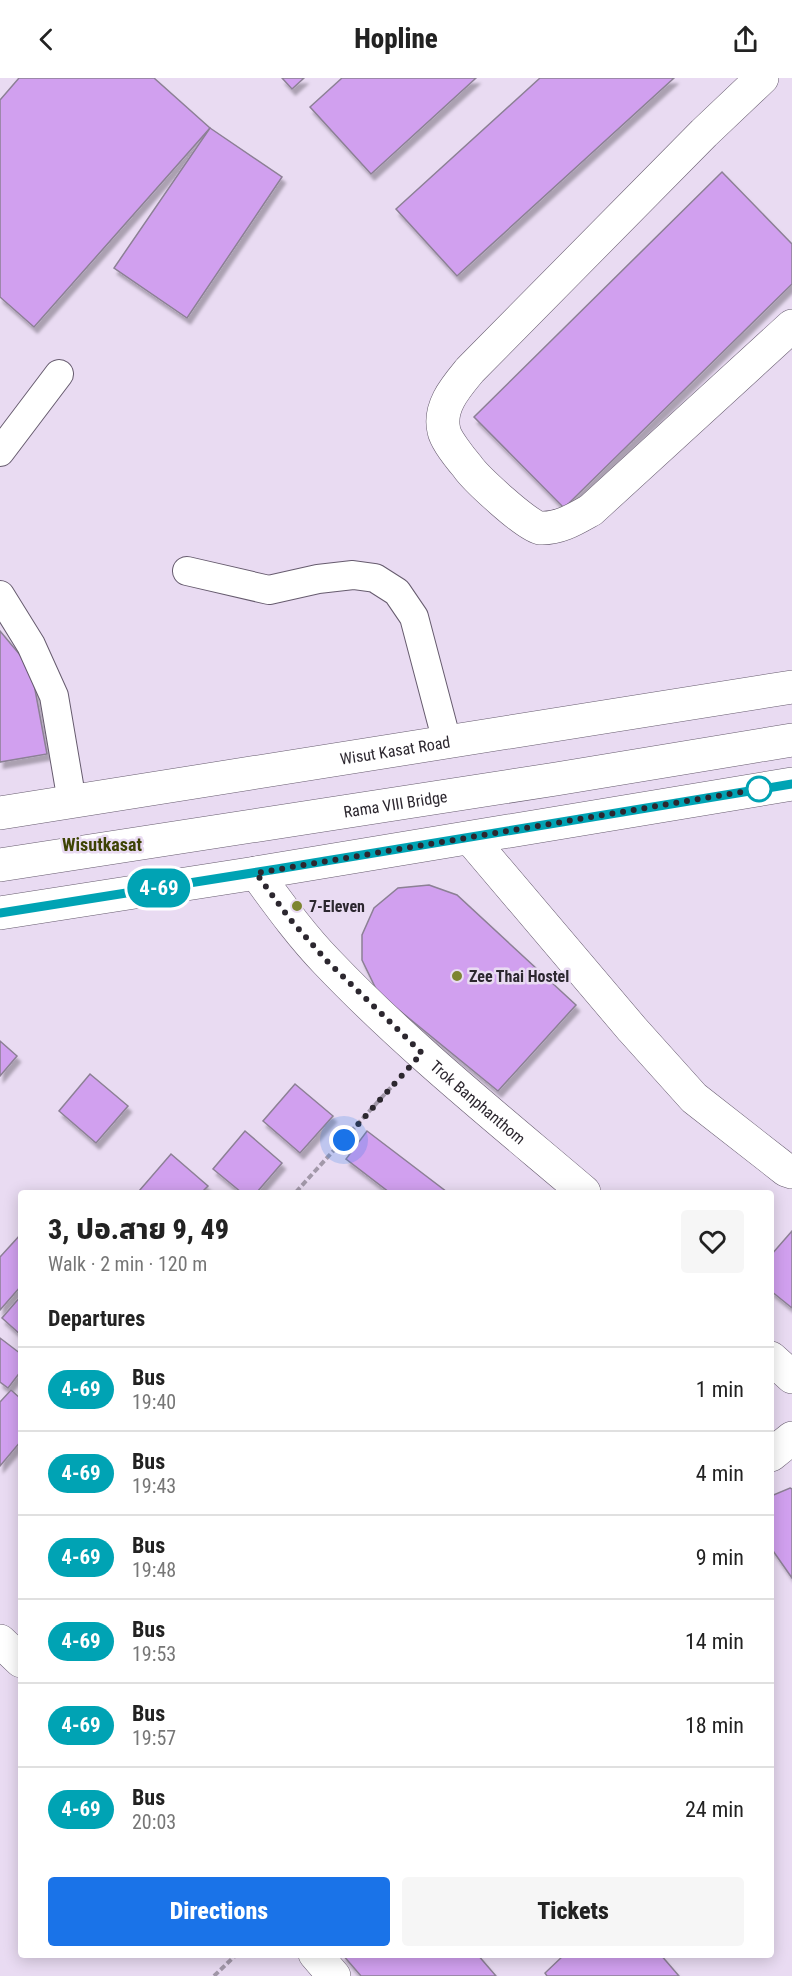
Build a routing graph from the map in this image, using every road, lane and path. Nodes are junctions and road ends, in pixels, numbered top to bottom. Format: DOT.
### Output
graph roads {
  1 [pos="762,78"];
  2 [pos="792,326"];
  3 [pos="59,374"];
  4 [pos="0,452"];
  5 [pos="187,571"];
  6 [pos="0,595"];
  7 [pos="792,687"];
  8 [pos="792,740"];
  9 [pos="447,742"];
  10 [pos="792,784"];
  11 [pos="72,802"];
  12 [pos="0,813"];
  13 [pos="470,837"];
  14 [pos="0,865"];
  15 [pos="256,873"];
  16 [pos="0,913"];
  17 [pos="422,1053"];
  18 [pos="792,1172"];
  19 [pos="298,1190"];
  20 [pos="582,1190"];
  21 [pos="774,1361"];
  22 [pos="792,1377"];
  23 [pos="792,1438"];
  24 [pos="774,1453"];
  25 [pos="0,1641"];
  26 [pos="18,1659"];
  27 [pos="233,1958"];
  28 [pos="318,1958"];
  29 [pos="214,1976"];
  30 [pos="334,1976"];
  1 -- 2 [label="main road"];
  3 -- 4 [label="lane"];
  5 -- 9 [label="lane"];
  6 -- 11 [label="lane"];
  7 -- 9 [label="main road, Wisut Kasat Road"];
  8 -- 14 [label="main road, Rama VIII Bridge"];
  9 -- 11 [label="main road, Wisut Kasat Road"];
  10 -- 13 [label="main road"];
  11 -- 12 [label="main road, Wisut Kasat Road"];
  13 -- 15 [label="main road"];
  13 -- 18 [label="main road"];
  15 -- 16 [label="main road"];
  15 -- 17 [label="main road, Trok Banphanthom"];
  17 -- 19 [label="path"];
  17 -- 20 [label="main road, Trok Banphanthom"];
  21 -- 22 [label="main road"];
  23 -- 24 [label="main road"];
  25 -- 26 [label="main road"];
  27 -- 29 [label="path"];
  28 -- 30 [label="main road"];
}
